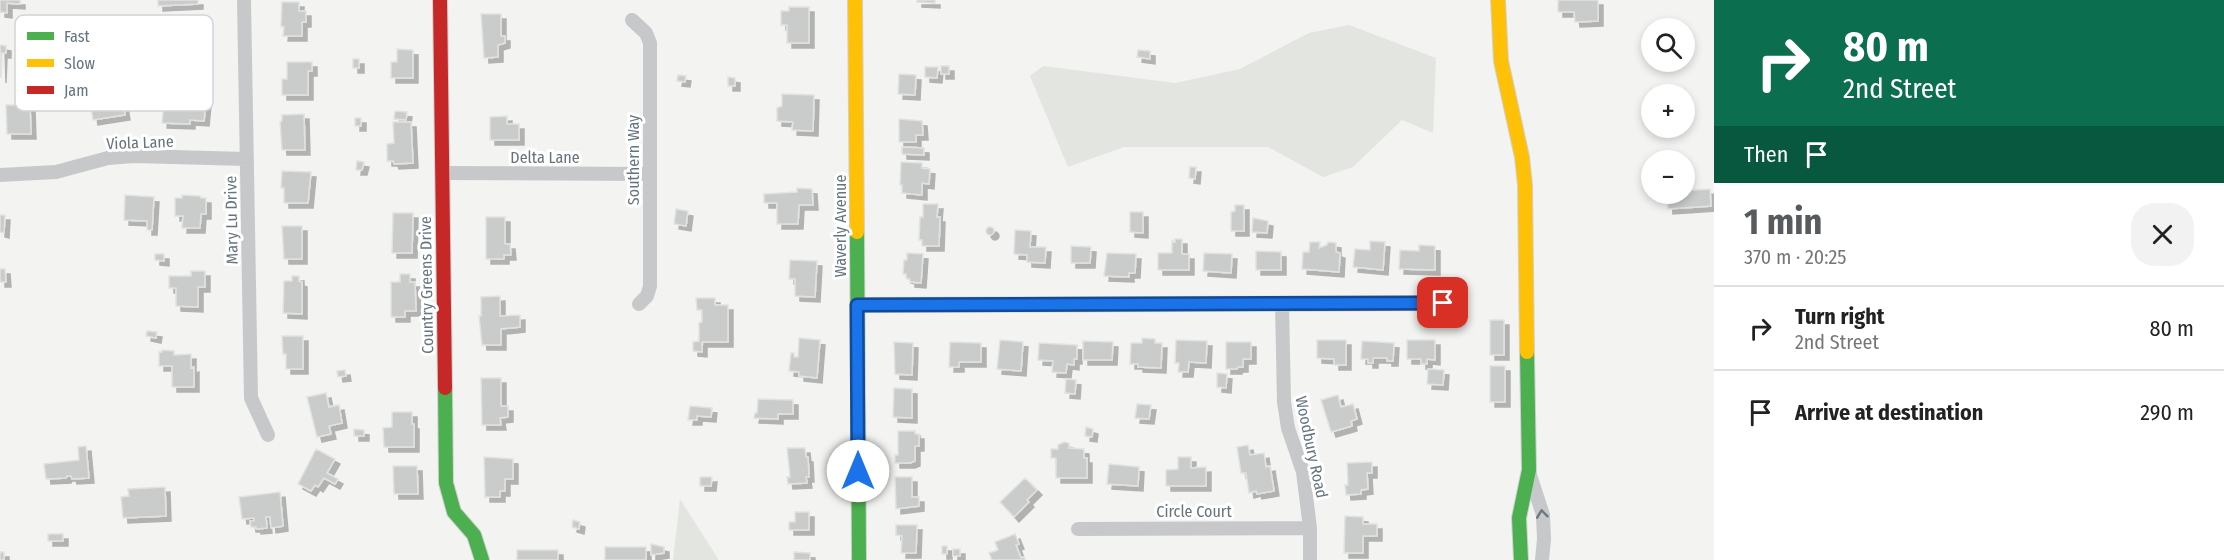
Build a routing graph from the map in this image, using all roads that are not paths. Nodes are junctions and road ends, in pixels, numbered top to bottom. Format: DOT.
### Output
graph roads {
  1 [pos="244,0"];
  2 [pos="440,0"];
  3 [pos="855,0"];
  4 [pos="1498,0"];
  5 [pos="632,20"];
  6 [pos="247,159"];
  7 [pos="442,173"];
  8 [pos="649,174"];
  9 [pos="0,175"];
  10 [pos="1443,303"];
  11 [pos="639,304"];
  12 [pos="1282,304"];
  13 [pos="857,305"];
  14 [pos="268,435"];
  15 [pos="1529,470"];
  16 [pos="1310,528"];
  17 [pos="1078,529"];
  18 [pos="482,560"];
  19 [pos="859,560"];
  20 [pos="1310,560"];
  21 [pos="1521,560"];
  22 [pos="1542,560"];
  1 -- 6 [label="street, Mary Lu Drive"];
  2 -- 7 [label="street, Country Greens Drive"];
  3 -- 13 [label="street, Waverly Avenue"];
  4 -- 15 [label="street"];
  5 -- 8 [label="street, Southern Way"];
  6 -- 9 [label="street, Viola Lane"];
  6 -- 14 [label="street, Mary Lu Drive"];
  7 -- 8 [label="street, Delta Lane"];
  7 -- 18 [label="street, Country Greens Drive"];
  8 -- 11 [label="street, Southern Way"];
  10 -- 12 [label="street"];
  12 -- 13 [label="street"];
  12 -- 16 [label="street, Woodbury Road"];
  13 -- 19 [label="street, Waverly Avenue"];
  15 -- 21 [label="street"];
  22 -- 15 [label="street, one-way"];
  16 -- 17 [label="street, Circle Court"];
  16 -- 20 [label="street, Woodbury Road"];
}
